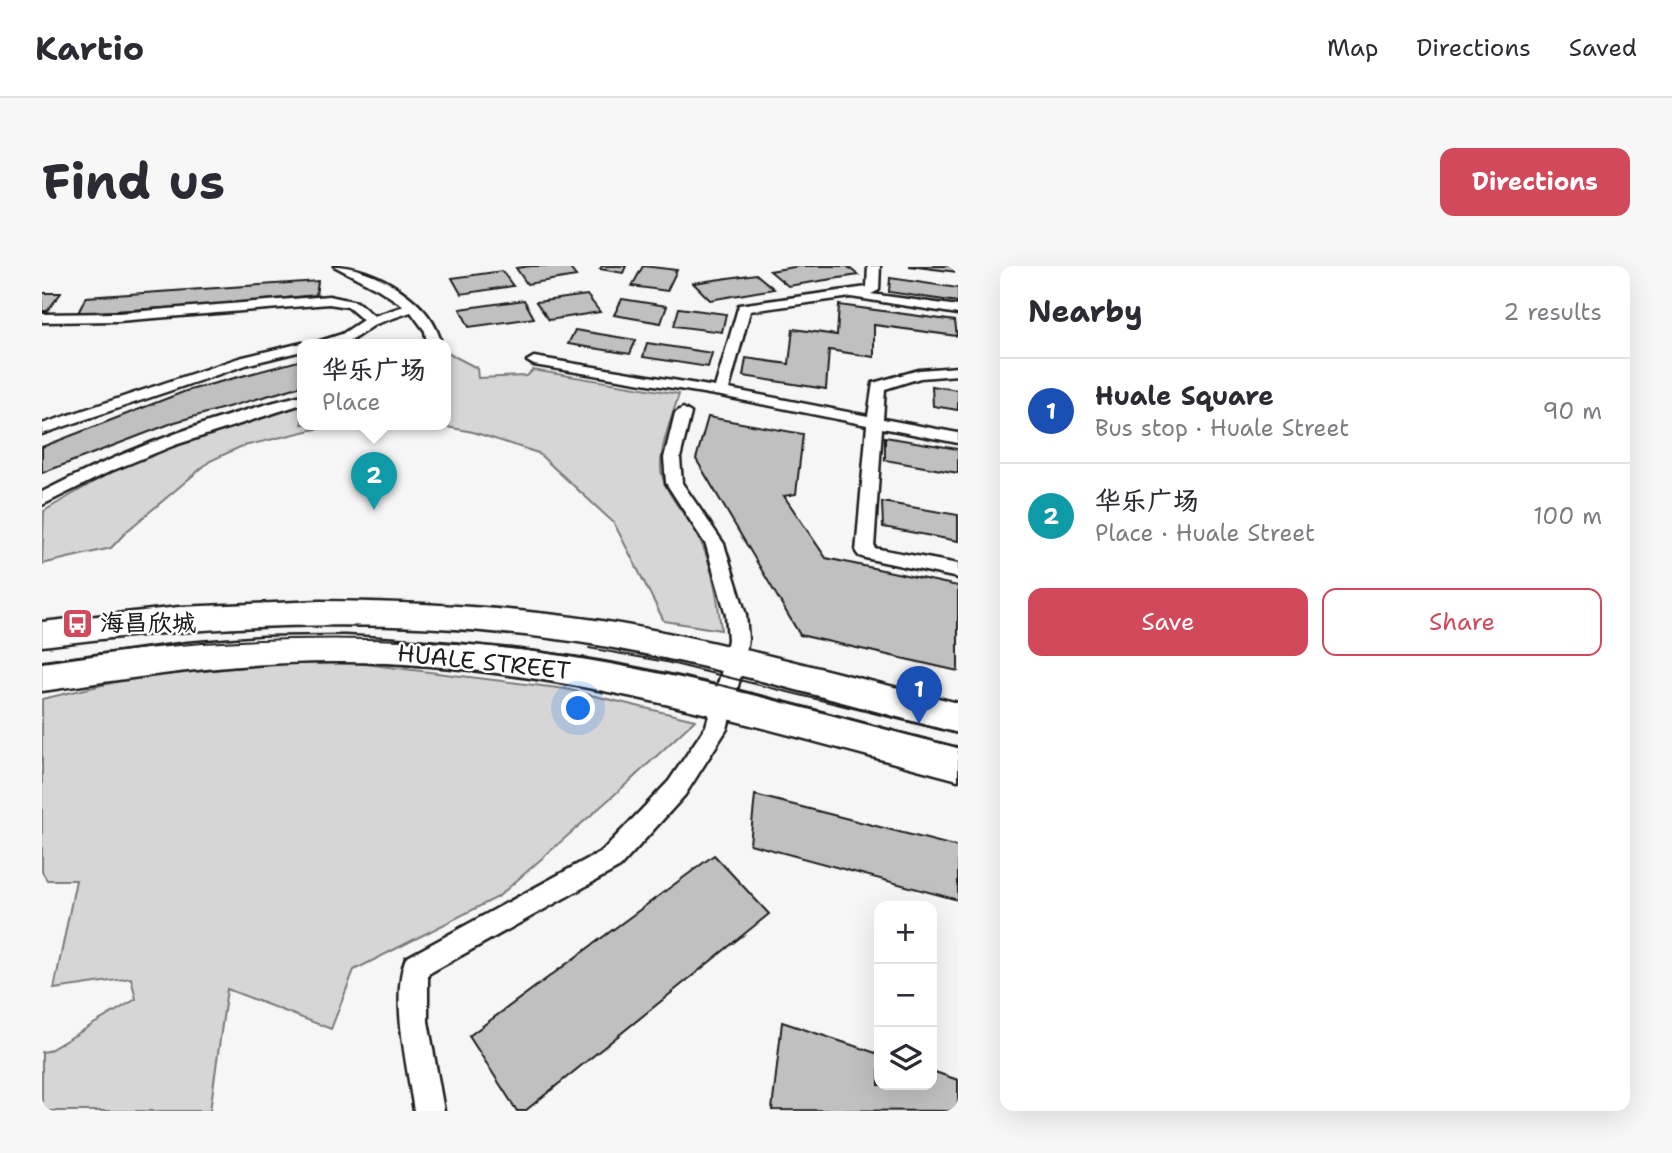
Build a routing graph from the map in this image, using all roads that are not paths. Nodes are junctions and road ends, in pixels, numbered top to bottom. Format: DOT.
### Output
graph roads {
  1 [pos="340,266"];
  2 [pos="874,266"];
  3 [pos="845,294"];
  4 [pos="412,307"];
  5 [pos="958,310"];
  6 [pos="42,318"];
  7 [pos="371,321"];
  8 [pos="339,339"];
  9 [pos="432,339"];
  10 [pos="297,348"];
  11 [pos="534,361"];
  12 [pos="958,371"];
  13 [pos="721,392"];
  14 [pos="297,401"];
  15 [pos="683,413"];
  16 [pos="875,424"];
  17 [pos="42,429"];
  18 [pos="958,438"];
  19 [pos="42,499"];
  20 [pos="958,571"];
  21 [pos="42,634"];
  22 [pos="734,663"];
  23 [pos="42,677"];
  24 [pos="723,704"];
  25 [pos="958,718"];
  26 [pos="958,764"];
  27 [pos="429,1111"];
  1 -- 4 [label="street"];
  2 -- 3 [label="street"];
  3 -- 5 [label="street"];
  3 -- 13 [label="street"];
  4 -- 7 [label="street"];
  4 -- 9 [label="street"];
  6 -- 7 [label="street"];
  7 -- 8 [label="street"];
  10 -- 17 [label="street"];
  11 -- 13 [label="street"];
  12 -- 16 [label="street"];
  13 -- 16 [label="street"];
  14 -- 19 [label="street"];
  15 -- 22 [label="street"];
  16 -- 18 [label="street"];
  16 -- 20 [label="street"];
  21 -- 22 [label="highway, HUALE STREET"];
  22 -- 24 [label="street"];
  22 -- 25 [label="highway, HUALE STREET"];
  23 -- 24 [label="highway, HUALE STREET"];
  24 -- 26 [label="highway, HUALE STREET"];
  24 -- 27 [label="street"];
}
